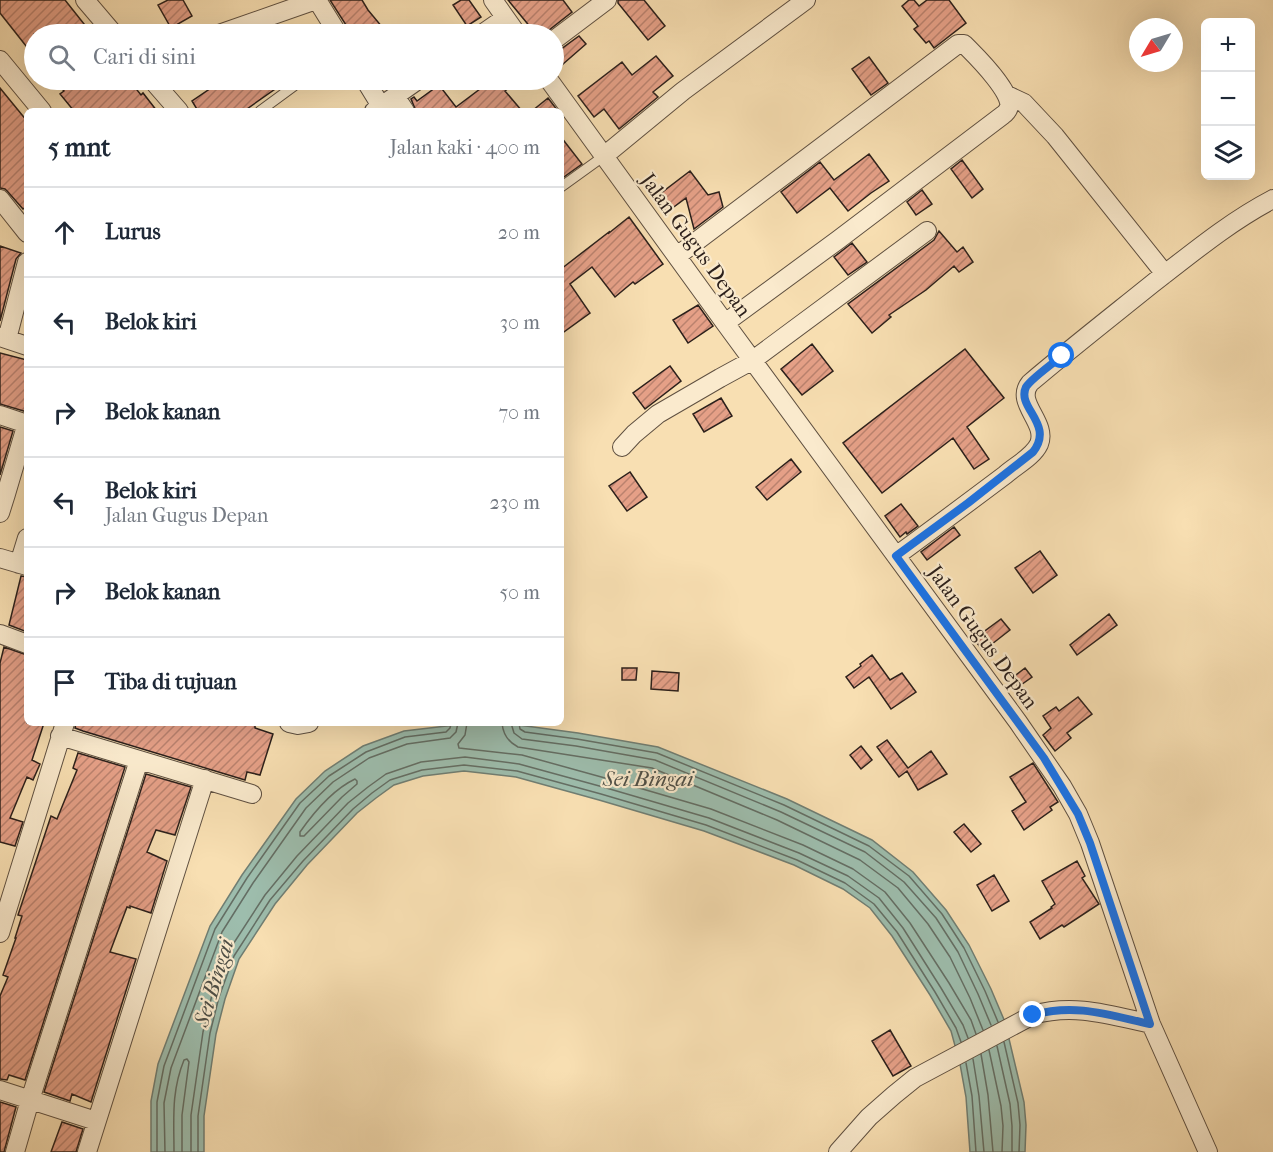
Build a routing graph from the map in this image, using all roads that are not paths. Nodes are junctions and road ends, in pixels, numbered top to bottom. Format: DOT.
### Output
graph roads {
  1 [pos="85,0"];
  2 [pos="316,0"];
  3 [pos="493,0"];
  4 [pos="607,0"];
  5 [pos="806,0"];
  6 [pos="505,18"];
  7 [pos="105,24"];
  8 [pos="248,24"];
  9 [pos="332,24"];
  10 [pos="496,24"];
  11 [pos="510,24"];
  12 [pos="564,32"];
  13 [pos="0,60"];
  14 [pos="24,89"];
  15 [pos="25,90"];
  16 [pos="161,90"];
  17 [pos="289,90"];
  18 [pos="372,90"];
  19 [pos="403,90"];
  20 [pos="556,90"];
  21 [pos="1007,95"];
  22 [pos="383,104"];
  23 [pos="40,108"];
  24 [pos="176,108"];
  25 [pos="264,108"];
  26 [pos="604,156"];
  27 [pos="564,185"];
  28 [pos="0,199"];
  29 [pos="1273,199"];
  30 [pos="24,228"];
  31 [pos="927,231"];
  32 [pos="677,256"];
  33 [pos="24,272"];
  34 [pos="1165,274"];
  35 [pos="725,323"];
  36 [pos="3,338"];
  37 [pos="24,345"];
  38 [pos="753,360"];
  39 [pos="0,415"];
  40 [pos="24,423"];
  41 [pos="24,433"];
  42 [pos="622,447"];
  43 [pos="3,493"];
  44 [pos="0,513"];
  45 [pos="896,556"];
  46 [pos="0,558"];
  47 [pos="23,565"];
  48 [pos="0,634"];
  49 [pos="24,643"];
  50 [pos="62,730"];
  51 [pos="139,760"];
  52 [pos="205,780"];
  53 [pos="252,794"];
  54 [pos="0,933"];
  55 [pos="1150,1024"];
  56 [pos="0,1090"];
  57 [pos="30,1100"];
  58 [pos="96,1121"];
  59 [pos="15,1152"];
  60 [pos="87,1152"];
  61 [pos="838,1152"];
  62 [pos="1208,1152"];
  1 -- 7 [label="street"];
  2 -- 8 [label="street"];
  2 -- 9 [label="street"];
  3 -- 6 [label="street"];
  4 -- 12 [label="street"];
  5 -- 26 [label="street"];
  6 -- 10 [label="street"];
  6 -- 11 [label="street"];
  13 -- 14 [label="street"];
  15 -- 23 [label="street"];
  16 -- 24 [label="street"];
  17 -- 25 [label="lane"];
  18 -- 22 [label="street"];
  19 -- 22 [label="street"];
  20 -- 26 [label="street, Jalan Gugus Depan"];
  21 -- 32 [label="street"];
  21 -- 34 [label="street"];
  21 -- 35 [label="street"];
  26 -- 27 [label="lane"];
  26 -- 32 [label="street, Jalan Gugus Depan"];
  28 -- 30 [label="street"];
  29 -- 34 [label="street"];
  31 -- 38 [label="street"];
  32 -- 35 [label="street, Jalan Gugus Depan"];
  33 -- 36 [label="street"];
  34 -- 45 [label="street"];
  35 -- 38 [label="street, Jalan Gugus Depan"];
  36 -- 37 [label="street"];
  38 -- 42 [label="street"];
  38 -- 45 [label="street, Jalan Gugus Depan"];
  39 -- 40 [label="street"];
  41 -- 43 [label="street"];
  43 -- 44 [label="street"];
  45 -- 55 [label="street, Jalan Gugus Depan"];
  46 -- 47 [label="street"];
  48 -- 49 [label="street"];
  50 -- 51 [label="street"];
  50 -- 54 [label="street"];
  51 -- 52 [label="street"];
  51 -- 57 [label="street"];
  52 -- 53 [label="street"];
  52 -- 58 [label="street"];
  55 -- 61 [label="street"];
  55 -- 62 [label="street, Jalan Gugus Depan"];
  56 -- 57 [label="street"];
  57 -- 58 [label="street"];
  57 -- 59 [label="street"];
  58 -- 60 [label="street"];
}
